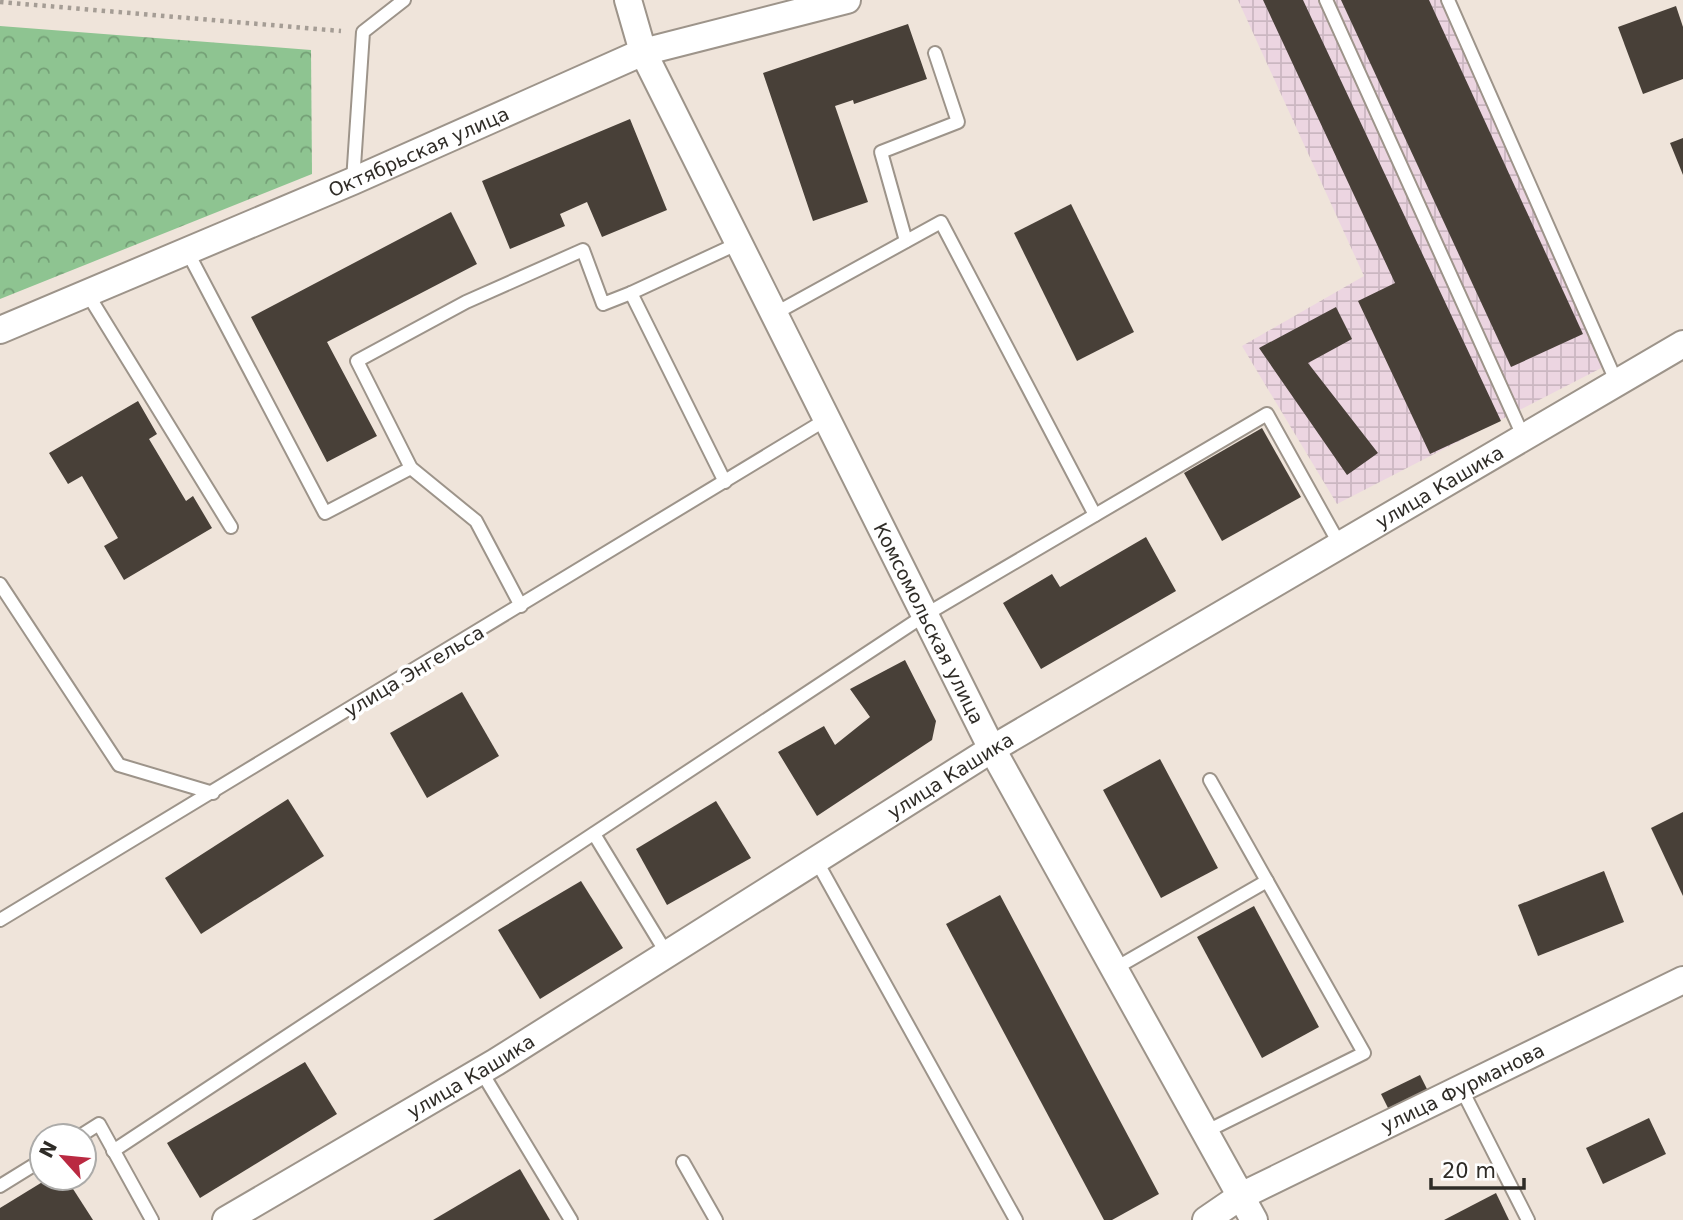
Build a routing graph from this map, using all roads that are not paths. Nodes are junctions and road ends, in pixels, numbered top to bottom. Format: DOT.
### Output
graph roads {
  1 [pos="404,0"];
  2 [pos="628,0"];
  3 [pos="847,0"];
  4 [pos="1326,0"];
  5 [pos="1448,0"];
  6 [pos="643,52"];
  7 [pos="935,53"];
  8 [pos="353,181"];
  9 [pos="906,241"];
  10 [pos="739,243"];
  11 [pos="187,251"];
  12 [pos="88,293"];
  13 [pos="631,293"];
  14 [pos="774,314"];
  15 [pos="0,330"];
  16 [pos="1683,344"];
  17 [pos="1617,383"];
  18 [pos="827,419"];
  19 [pos="1524,438"];
  20 [pos="411,468"];
  21 [pos="725,482"];
  22 [pos="1095,515"];
  23 [pos="231,527"];
  24 [pos="1340,545"];
  25 [pos="0,584"];
  26 [pos="521,606"];
  27 [pos="925,615"];
  28 [pos="992,749"];
  29 [pos="1210,780"];
  30 [pos="213,793"];
  31 [pos="594,834"];
  32 [pos="816,860"];
  33 [pos="1267,881"];
  34 [pos="0,920"];
  35 [pos="667,954"];
  36 [pos="1114,969"];
  37 [pos="1683,979"];
  38 [pos="481,1071"];
  39 [pos="1461,1088"];
  40 [pos="98,1125"];
  41 [pos="1205,1132"];
  42 [pos="113,1151"];
  43 [pos="683,1162"];
  44 [pos="28,1169"];
  45 [pos="0,1186"];
  46 [pos="1241,1196"];
  47 [pos="152,1220"];
  48 [pos="226,1220"];
  49 [pos="571,1220"];
  50 [pos="716,1220"];
  51 [pos="1016,1220"];
  52 [pos="1206,1220"];
  53 [pos="1254,1220"];
  54 [pos="1528,1220"];
  1 -- 8 [label="lane"];
  2 -- 6 [label="street, Комсомольская улица"];
  3 -- 6 [label="street, Октябрьская улица"];
  4 -- 19 [label="lane"];
  5 -- 17 [label="lane"];
  6 -- 8 [label="street, Октябрьская улица"];
  6 -- 10 [label="street, Комсомольская улица"];
  7 -- 9 [label="lane"];
  8 -- 11 [label="street, Октябрьская улица"];
  9 -- 14 [label="lane"];
  9 -- 22 [label="lane"];
  10 -- 13 [label="lane"];
  10 -- 14 [label="street, Комсомольская улица"];
  11 -- 12 [label="street, Октябрьская улица"];
  11 -- 20 [label="lane"];
  12 -- 15 [label="street, Октябрьская улица"];
  12 -- 23 [label="lane"];
  13 -- 20 [label="lane"];
  13 -- 21 [label="lane"];
  14 -- 18 [label="street, Комсомольская улица"];
  16 -- 17 [label="street, улица Кашика"];
  17 -- 19 [label="street, улица Кашика"];
  18 -- 21 [label="lane, улица Энгельса"];
  18 -- 27 [label="street, Комсомольская улица"];
  19 -- 24 [label="street, улица Кашика"];
  20 -- 26 [label="lane"];
  21 -- 26 [label="lane, улица Энгельса"];
  22 -- 24 [label="lane"];
  22 -- 27 [label="lane"];
  24 -- 28 [label="street, улица Кашика"];
  25 -- 30 [label="lane"];
  26 -- 30 [label="lane, улица Энгельса"];
  27 -- 28 [label="street, Комсомольская улица"];
  27 -- 31 [label="lane"];
  28 -- 32 [label="street, улица Кашика"];
  28 -- 36 [label="street, Комсомольская улица"];
  29 -- 33 [label="lane"];
  30 -- 34 [label="lane, улица Энгельса"];
  31 -- 35 [label="lane"];
  31 -- 42 [label="lane"];
  32 -- 35 [label="street, улица Кашика"];
  32 -- 51 [label="lane"];
  33 -- 36 [label="lane"];
  33 -- 41 [label="lane"];
  35 -- 38 [label="street, улица Кашика"];
  36 -- 41 [label="street, Комсомольская улица"];
  37 -- 39 [label="street, улица Фурманова"];
  38 -- 48 [label="street, улица Кашика"];
  38 -- 49 [label="lane"];
  39 -- 46 [label="street, улица Фурманова"];
  39 -- 54 [label="lane"];
  40 -- 42 [label="lane"];
  41 -- 46 [label="street, Комсомольская улица"];
  42 -- 47 [label="lane"];
  43 -- 50 [label="lane"];
  44 -- 45 [label="lane"];
  46 -- 52 [label="street, улица Фурманова"];
  46 -- 53 [label="street, Комсомольская улица"];
}
